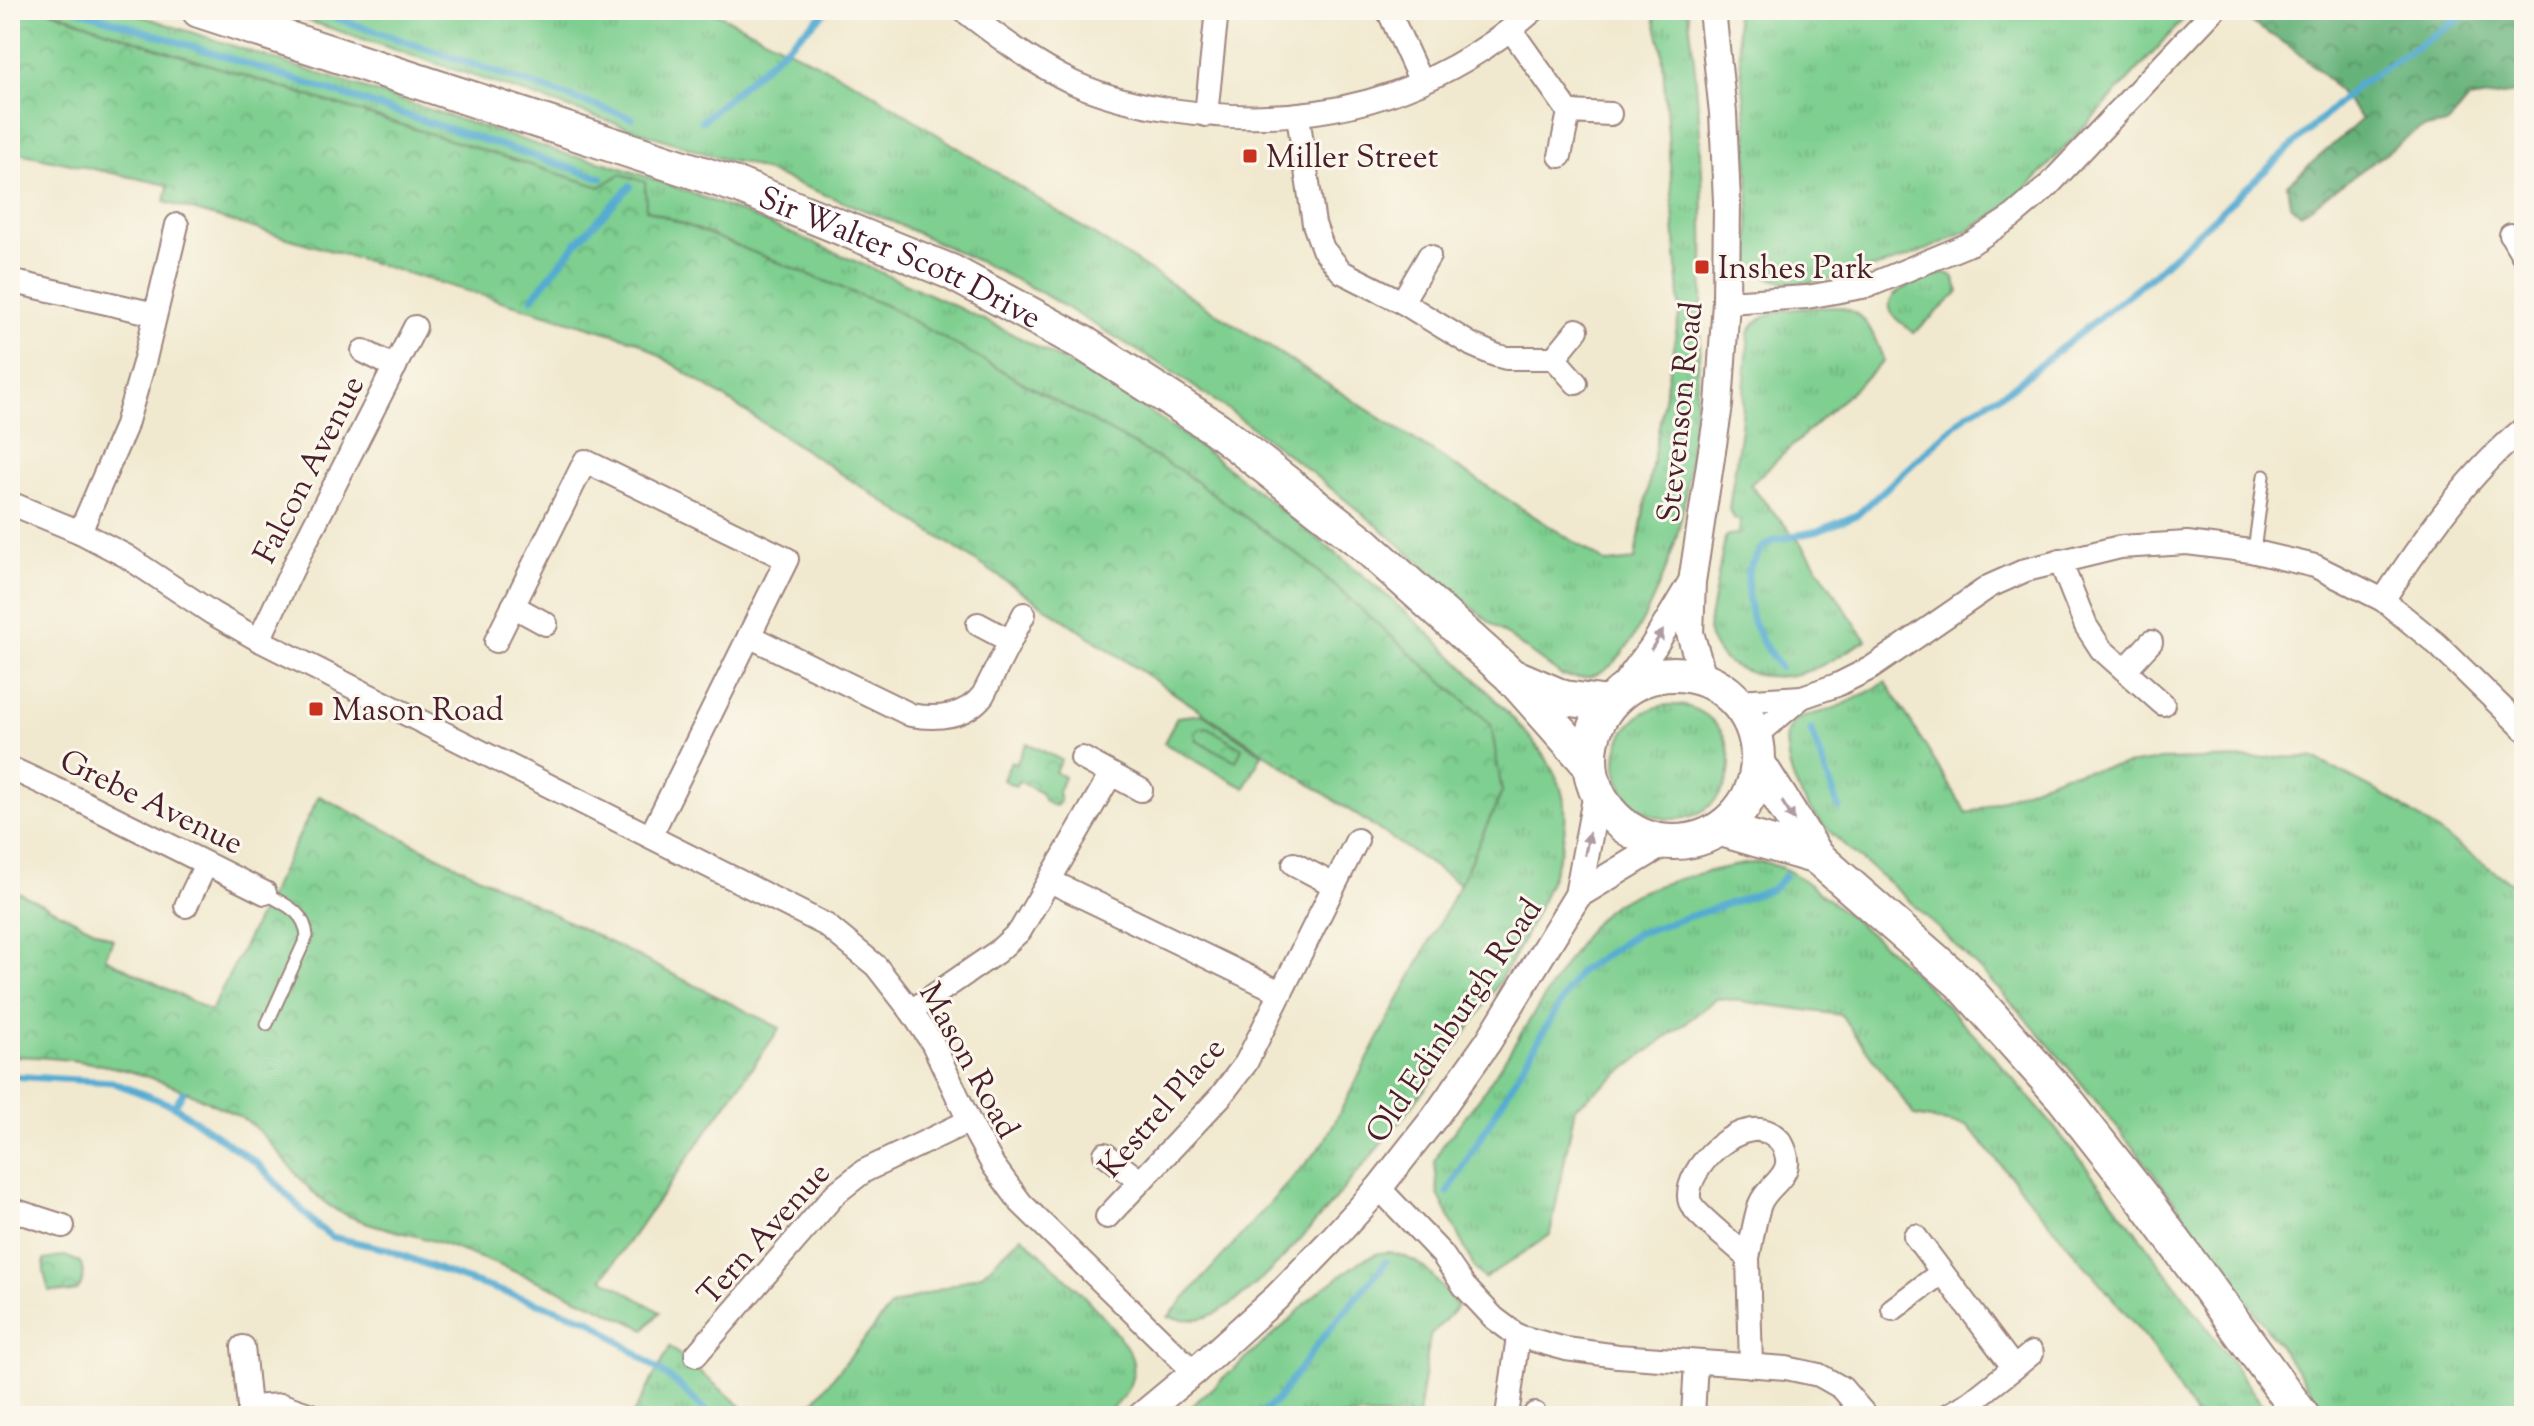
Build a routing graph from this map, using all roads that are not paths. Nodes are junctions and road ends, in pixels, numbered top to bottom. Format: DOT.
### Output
graph roads {
  1 [pos="199,10"];
  2 [pos="963,10"];
  3 [pos="1217,10"];
  4 [pos="1388,10"];
  5 [pos="1534,10"];
  6 [pos="1712,10"];
  7 [pos="2214,10"];
  8 [pos="1511,30"];
  9 [pos="1421,82"];
  10 [pos="1569,112"];
  11 [pos="1610,114"];
  12 [pos="1206,115"];
  13 [pos="1298,116"];
  14 [pos="1560,156"];
  15 [pos="177,225"];
  16 [pos="2511,235"];
  17 [pos="1429,256"];
  18 [pos="2524,257"];
  19 [pos="10,281"];
  20 [pos="1402,302"];
  21 [pos="1726,302"];
  22 [pos="155,314"];
  23 [pos="415,327"];
  24 [pos="1577,330"];
  25 [pos="363,351"];
  26 [pos="1554,358"];
  27 [pos="395,367"];
  28 [pos="1576,383"];
  29 [pos="2524,428"];
  30 [pos="2264,476"];
  31 [pos="10,503"];
  32 [pos="80,532"];
  33 [pos="2254,551"];
  34 [pos="2060,561"];
  35 [pos="1692,582"];
  36 [pos="2383,600"];
  37 [pos="513,606"];
  38 [pos="1024,614"];
  39 [pos="546,624"];
  40 [pos="978,624"];
  41 [pos="749,636"];
  42 [pos="259,640"];
  43 [pos="496,641"];
  44 [pos="1010,641"];
  45 [pos="2151,642"];
  46 [pos="2125,670"];
  47 [pos="1509,674"];
  48 [pos="1704,680"];
  49 [pos="1802,697"];
  50 [pos="1612,699"];
  51 [pos="1738,701"];
  52 [pos="2163,704"];
  53 [pos="2524,729"];
  54 [pos="1758,750"];
  55 [pos="1082,758"];
  56 [pos="10,768"];
  57 [pos="1111,774"];
  58 [pos="1593,779"];
  59 [pos="1141,790"];
  60 [pos="1721,829"];
  61 [pos="651,835"];
  62 [pos="1357,840"];
  63 [pos="1664,843"];
  64 [pos="1817,857"];
  65 [pos="206,864"];
  66 [pos="1294,864"];
  67 [pos="1050,881"];
  68 [pos="1334,885"];
  69 [pos="265,893"];
  70 [pos="1578,895"];
  71 [pos="186,906"];
  72 [pos="1280,992"];
  73 [pos="911,1011"];
  74 [pos="267,1024"];
  75 [pos="969,1121"];
  76 [pos="1105,1154"];
  77 [pos="1140,1181"];
  78 [pos="1379,1188"];
  79 [pos="10,1209"];
  80 [pos="1107,1217"];
  81 [pos="63,1226"];
  82 [pos="1915,1236"];
  83 [pos="1748,1258"];
  84 [pos="1941,1273"];
  85 [pos="1893,1309"];
  86 [pos="1518,1336"];
  87 [pos="243,1347"];
  88 [pos="2032,1353"];
  89 [pos="696,1355"];
  90 [pos="1696,1362"];
  91 [pos="1751,1366"];
  92 [pos="2014,1368"];
  93 [pos="1194,1372"];
  94 [pos="250,1412"];
  95 [pos="314,1416"];
  96 [pos="1141,1416"];
  97 [pos="1507,1416"];
  98 [pos="1693,1416"];
  99 [pos="1866,1416"];
  100 [pos="1947,1416"];
  101 [pos="2302,1416"];
  1 -- 47 [label="main road, Sir Walter Scott Drive"];
  2 -- 12 [label="street"];
  3 -- 12 [label="street"];
  4 -- 9 [label="street"];
  5 -- 8 [label="street"];
  6 -- 21 [label="street, Stevenson Road"];
  7 -- 21 [label="street"];
  8 -- 9 [label="street"];
  8 -- 10 [label="street"];
  9 -- 13 [label="street"];
  10 -- 11 [label="street"];
  10 -- 14 [label="street"];
  12 -- 13 [label="street"];
  13 -- 20 [label="street"];
  15 -- 22 [label="street"];
  16 -- 18 [label="street"];
  17 -- 20 [label="street"];
  19 -- 22 [label="street"];
  20 -- 26 [label="street"];
  21 -- 35 [label="street, Stevenson Road"];
  22 -- 32 [label="street"];
  23 -- 27 [label="street, Falcon Avenue"];
  24 -- 26 [label="street"];
  25 -- 27 [label="street"];
  26 -- 28 [label="street"];
  27 -- 42 [label="street, Falcon Avenue"];
  29 -- 36 [label="street"];
  30 -- 33 [label="lane"];
  31 -- 32 [label="street, Mason Road"];
  32 -- 42 [label="street, Mason Road"];
  33 -- 34 [label="street"];
  33 -- 36 [label="street"];
  34 -- 46 [label="street"];
  34 -- 49 [label="street"];
  35 -- 48 [label="street, Stevenson Road"];
  50 -- 35 [label="street, Stevenson Road, one-way"];
  36 -- 53 [label="street"];
  37 -- 39 [label="street"];
  37 -- 41 [label="street"];
  37 -- 43 [label="street"];
  38 -- 44 [label="street"];
  40 -- 44 [label="street"];
  41 -- 44 [label="street"];
  41 -- 61 [label="street"];
  42 -- 61 [label="street, Mason Road"];
  45 -- 46 [label="street"];
  46 -- 52 [label="street"];
  47 -- 50 [label="main road, Sir Walter Scott Drive"];
  47 -- 58 [label="main road, Sir Walter Scott Drive"];
  48 -- 50 [label="main road"];
  48 -- 51 [label="main road"];
  49 -- 51 [label="street"];
  49 -- 54 [label="street"];
  50 -- 58 [label="main road"];
  51 -- 54 [label="main road"];
  54 -- 60 [label="main road"];
  54 -- 64 [label="main road, one-way"];
  55 -- 57 [label="street"];
  56 -- 65 [label="street, Grebe Avenue"];
  57 -- 59 [label="street"];
  57 -- 67 [label="street"];
  58 -- 63 [label="main road"];
  70 -- 58 [label="street, Old Edinburgh Road, one-way"];
  60 -- 63 [label="main road"];
  60 -- 64 [label="main road"];
  61 -- 73 [label="street, Mason Road"];
  62 -- 68 [label="street, Kestrel Place"];
  63 -- 70 [label="street, Old Edinburgh Road"];
  64 -- 101 [label="main road"];
  65 -- 69 [label="street, Grebe Avenue"];
  65 -- 71 [label="street"];
  66 -- 68 [label="street"];
  67 -- 72 [label="street"];
  67 -- 73 [label="street"];
  68 -- 72 [label="street, Kestrel Place"];
  69 -- 74 [label="lane"];
  70 -- 78 [label="street, Old Edinburgh Road"];
  72 -- 77 [label="street, Kestrel Place"];
  73 -- 75 [label="street, Mason Road"];
  75 -- 89 [label="street, Tern Avenue"];
  75 -- 93 [label="street, Mason Road"];
  76 -- 77 [label="street"];
  77 -- 80 [label="street, Kestrel Place"];
  78 -- 86 [label="street"];
  78 -- 93 [label="street, Old Edinburgh Road"];
  79 -- 81 [label="street"];
  82 -- 84 [label="street"];
  83 -- 83 [label="street"];
  83 -- 91 [label="street"];
  84 -- 85 [label="street"];
  84 -- 92 [label="street"];
  86 -- 90 [label="street"];
  86 -- 97 [label="street"];
  87 -- 94 [label="street"];
  88 -- 92 [label="street"];
  90 -- 91 [label="street"];
  90 -- 98 [label="street"];
  91 -- 99 [label="street"];
  92 -- 100 [label="street"];
  93 -- 96 [label="street, Old Edinburgh Road"];
  94 -- 95 [label="street"];
}
